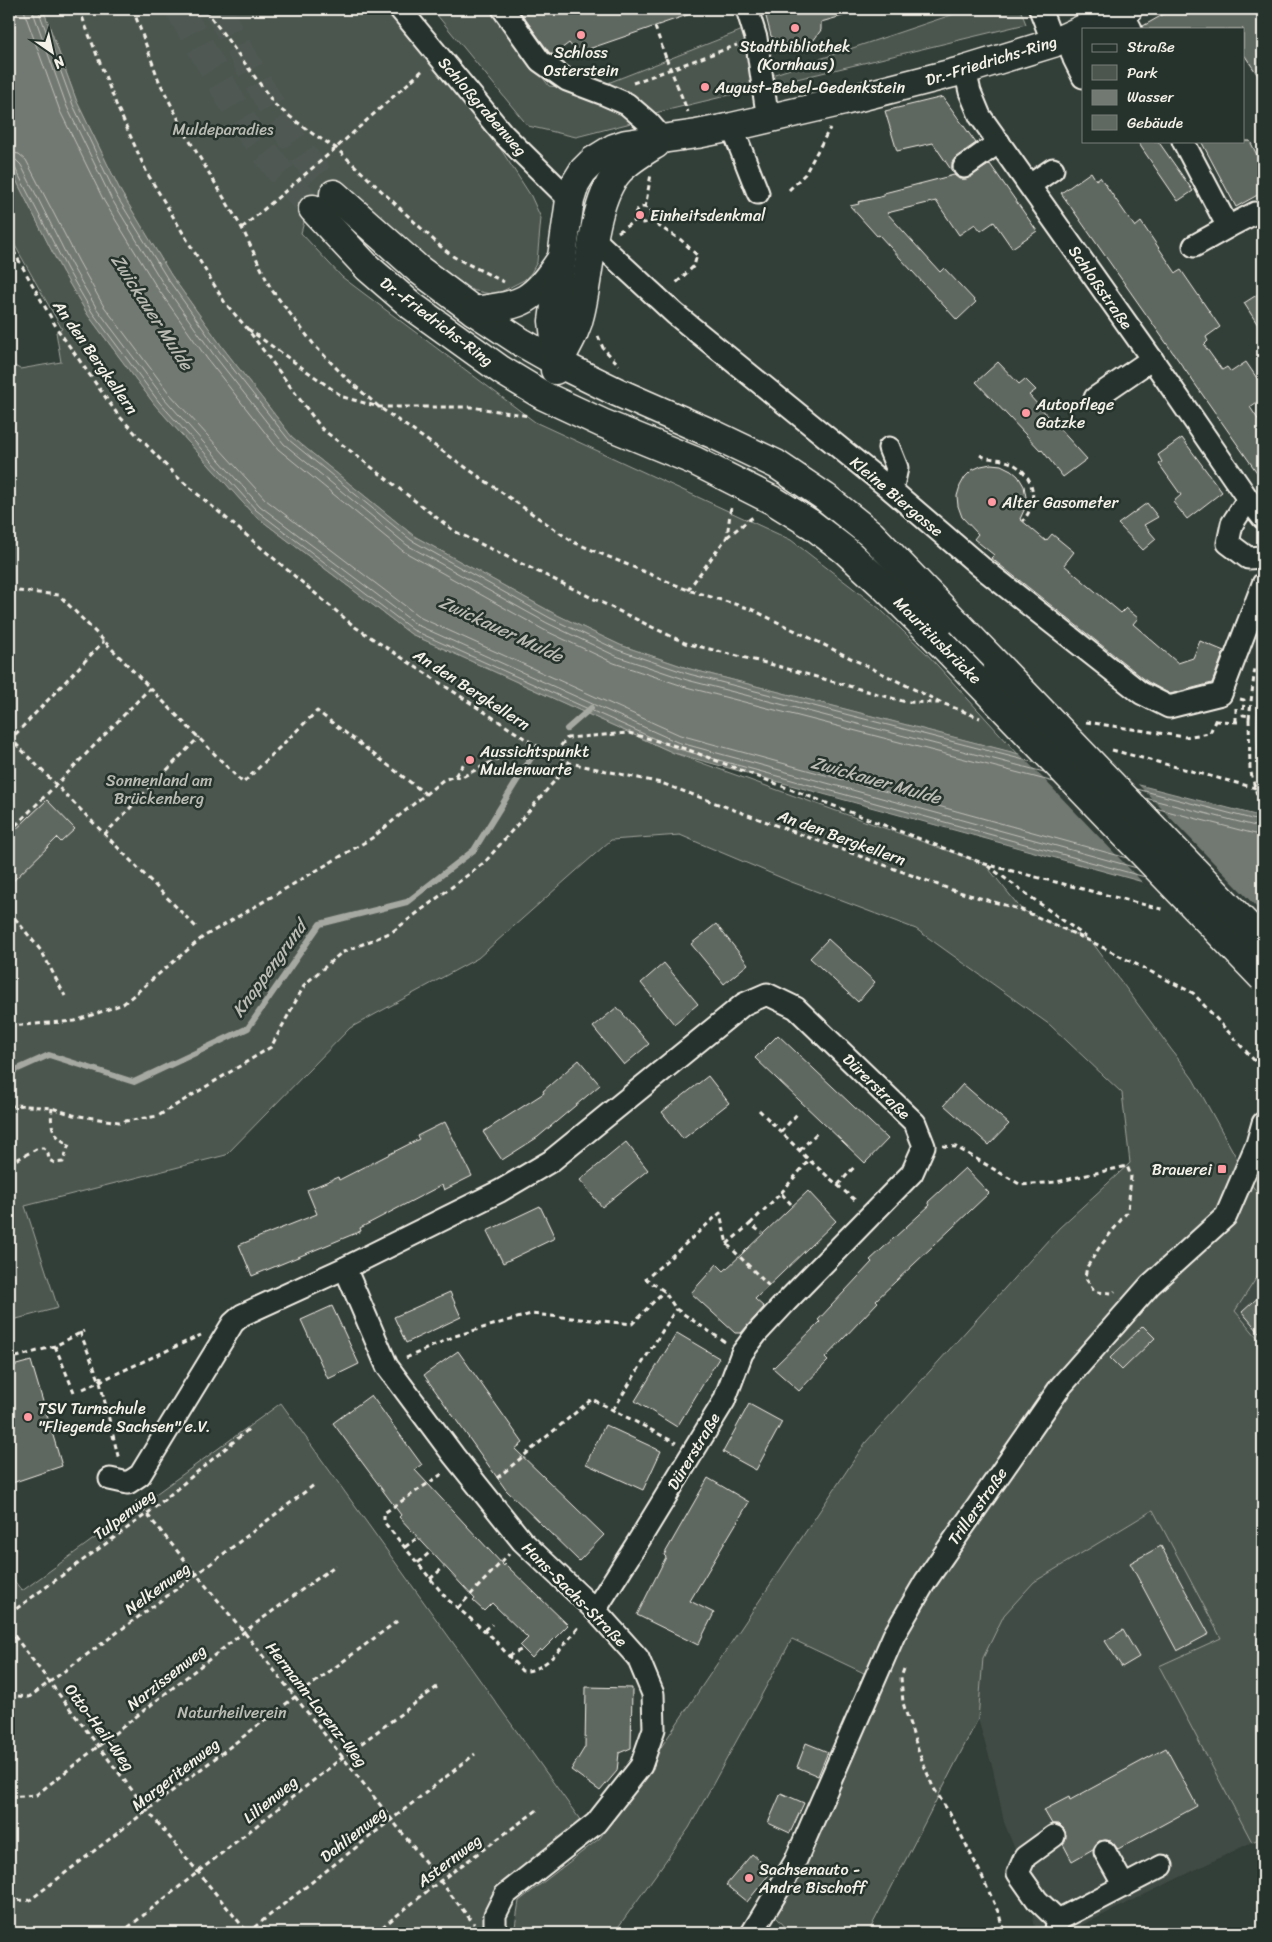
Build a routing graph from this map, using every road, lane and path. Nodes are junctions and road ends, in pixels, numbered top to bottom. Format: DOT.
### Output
graph roads {
  1 [pos="80,9"];
  2 [pos="133,9"];
  3 [pos="207,9"];
  4 [pos="400,9"];
  5 [pos="503,9"];
  6 [pos="747,9"];
  7 [pos="1040,9"];
  8 [pos="1127,17"];
  9 [pos="655,26"];
  10 [pos="1091,28"];
  11 [pos="1072,34"];
  12 [pos="756,38"];
  13 [pos="447,65"];
  14 [pos="965,70"];
  15 [pos="1082,74"];
  16 [pos="677,85"];
  17 [pos="604,94"];
  18 [pos="844,101"];
  19 [pos="768,120"];
  20 [pos="732,127"];
  21 [pos="663,140"];
  22 [pos="999,142"];
  23 [pos="1184,142"];
  24 [pos="336,148"];
  25 [pos="964,167"];
  26 [pos="1053,169"];
  27 [pos="1030,185"];
  28 [pos="789,190"];
  29 [pos="758,193"];
  30 [pos="570,200"];
  31 [pos="1255,213"];
  32 [pos="649,220"];
  33 [pos="1228,227"];
  34 [pos="242,228"];
  35 [pos="594,239"];
  36 [pos="9,243"];
  37 [pos="1194,246"];
  38 [pos="560,261"];
  39 [pos="669,289"];
  40 [pos="526,300"];
  41 [pos="474,311"];
  42 [pos="578,322"];
  43 [pos="246,327"];
  44 [pos="1152,359"];
  45 [pos="558,363"];
  46 [pos="617,392"];
  47 [pos="1095,398"];
  48 [pos="378,407"];
  49 [pos="540,407"];
  50 [pos="889,448"];
  51 [pos="980,455"];
  52 [pos="735,480"];
  53 [pos="892,490"];
  54 [pos="1248,499"];
  55 [pos="774,501"];
  56 [pos="1263,518"];
  57 [pos="1023,521"];
  58 [pos="727,537"];
  59 [pos="1263,557"];
  60 [pos="1263,569"];
  61 [pos="1263,584"];
  62 [pos="9,590"];
  63 [pos="688,590"];
  64 [pos="104,641"];
  65 [pos="150,688"];
  66 [pos="1221,694"];
  67 [pos="1249,710"];
  68 [pos="1249,718"];
  69 [pos="1077,721"];
  70 [pos="1216,721"];
  71 [pos="1236,722"];
  72 [pos="1240,722"];
  73 [pos="199,737"];
  74 [pos="10,739"];
  75 [pos="537,746"];
  76 [pos="555,753"];
  77 [pos="470,760"];
  78 [pos="570,763"];
  79 [pos="455,776"];
  80 [pos="1226,780"];
  81 [pos="56,786"];
  82 [pos="1263,790"];
  83 [pos="427,795"];
  84 [pos="1263,816"];
  85 [pos="9,832"];
  86 [pos="104,835"];
  87 [pos="985,864"];
  88 [pos="1173,912"];
  89 [pos="10,914"];
  90 [pos="197,928"];
  91 [pos="1092,942"];
  92 [pos="1263,942"];
  93 [pos="1263,978"];
  94 [pos="66,996"];
  95 [pos="9,1026"];
  96 [pos="1263,1070"];
  97 [pos="9,1107"];
  98 [pos="52,1108"];
  99 [pos="759,1110"];
  100 [pos="798,1113"];
  101 [pos="1263,1126"];
  102 [pos="819,1131"];
  103 [pos="781,1132"];
  104 [pos="924,1146"];
  105 [pos="800,1150"];
  106 [pos="809,1160"];
  107 [pos="9,1164"];
  108 [pos="856,1165"];
  109 [pos="838,1185"];
  110 [pos="781,1194"];
  111 [pos="791,1204"];
  112 [pos="872,1215"];
  113 [pos="750,1224"];
  114 [pos="762,1233"];
  115 [pos="727,1244"];
  116 [pos="345,1268"];
  117 [pos="1119,1288"];
  118 [pos="664,1291"];
  119 [pos="785,1303"];
  120 [pos="676,1309"];
  121 [pos="228,1324"];
  122 [pos="55,1346"];
  123 [pos="742,1353"];
  124 [pos="9,1358"];
  125 [pos="387,1366"];
  126 [pos="102,1374"];
  127 [pos="100,1382"];
  128 [pos="83,1389"];
  129 [pos="74,1392"];
  130 [pos="613,1410"];
  131 [pos="250,1428"];
  132 [pos="692,1452"];
  133 [pos="459,1463"];
  134 [pos="119,1481"];
  135 [pos="314,1485"];
  136 [pos="482,1491"];
  137 [pos="148,1512"];
  138 [pos="416,1539"];
  139 [pos="522,1541"];
  140 [pos="405,1547"];
  141 [pos="430,1552"];
  142 [pos="418,1563"];
  143 [pos="336,1564"];
  144 [pos="444,1567"];
  145 [pos="197,1574"];
  146 [pos="430,1579"];
  147 [pos="458,1608"];
  148 [pos="595,1610"];
  149 [pos="9,1614"];
  150 [pos="400,1619"];
  151 [pos="492,1624"];
  152 [pos="9,1629"];
  153 [pos="484,1630"];
  154 [pos="244,1632"];
  155 [pos="894,1635"];
  156 [pos="521,1650"];
  157 [pos="508,1656"];
  158 [pos="51,1682"];
  159 [pos="437,1687"];
  160 [pos="9,1695"];
  161 [pos="295,1697"];
  162 [pos="98,1746"];
  163 [pos="475,1754"];
  164 [pos="343,1757"];
  165 [pos="9,1797"];
  166 [pos="540,1808"];
  167 [pos="148,1811"];
  168 [pos="391,1820"];
  169 [pos="1054,1836"];
  170 [pos="1105,1852"];
  171 [pos="1162,1866"];
  172 [pos="198,1873"];
  173 [pos="440,1881"];
  174 [pos="1124,1886"];
  175 [pos="9,1901"];
  176 [pos="475,1925"];
  177 [pos="1057,1927"];
  178 [pos="121,1933"];
  179 [pos="248,1933"];
  180 [pos="375,1933"];
  181 [pos="495,1933"];
  182 [pos="752,1933"];
  183 [pos="1005,1933"];
  1 -- 43 [label="path"];
  2 -- 34 [label="path"];
  3 -- 24 [label="path"];
  4 -- 13 [label="street, Schloßgrabenweg"];
  5 -- 17 [label="street"];
  6 -- 12 [label="street"];
  7 -- 11 [label="street"];
  8 -- 10 [label="main road, Dr.-Friedrichs-Ring"];
  9 -- 16 [label="path, bridge"];
  11 -- 14 [label="main road, Dr.-Friedrichs-Ring"];
  11 -- 15 [label="street"];
  12 -- 17 [label="path"];
  12 -- 19 [label="street"];
  13 -- 24 [label="path"];
  13 -- 30 [label="street, Schloßgrabenweg"];
  14 -- 18 [label="main road, Dr.-Friedrichs-Ring"];
  14 -- 22 [label="street, Schloßstraße"];
  17 -- 21 [label="street"];
  18 -- 19 [label="main road, Dr.-Friedrichs-Ring"];
  18 -- 28 [label="path"];
  19 -- 20 [label="main road, Dr.-Friedrichs-Ring"];
  20 -- 21 [label="main road, Dr.-Friedrichs-Ring"];
  20 -- 29 [label="street"];
  21 -- 30 [label="main road, Dr.-Friedrichs-Ring"];
  21 -- 35 [label="main road, Dr.-Friedrichs-Ring"];
  22 -- 25 [label="street"];
  22 -- 27 [label="street, Schloßstraße"];
  23 -- 33 [label="street"];
  24 -- 34 [label="path"];
  24 -- 40 [label="path"];
  26 -- 27 [label="street"];
  27 -- 44 [label="street, Schloßstraße"];
  30 -- 38 [label="main road, Dr.-Friedrichs-Ring"];
  31 -- 33 [label="street"];
  32 -- 32 [label="path"];
  32 -- 39 [label="path"];
  33 -- 37 [label="street"];
  34 -- 48 [label="path"];
  35 -- 42 [label="main road, Dr.-Friedrichs-Ring"];
  35 -- 53 [label="street, Kleine Biergasse"];
  36 -- 75 [label="path, An den Bergkellern"];
  38 -- 40 [label="main road"];
  38 -- 45 [label="main road, Dr.-Friedrichs-Ring"];
  40 -- 41 [label="main road"];
  41 -- 45 [label="main road, Dr.-Friedrichs-Ring"];
  41 -- 49 [label="main road, Dr.-Friedrichs-Ring"];
  42 -- 45 [label="main road, Dr.-Friedrichs-Ring"];
  42 -- 46 [label="path"];
  43 -- 48 [label="path"];
  43 -- 63 [label="path"];
  44 -- 47 [label="street"];
  44 -- 54 [label="street, Schloßstraße"];
  45 -- 46 [label="main road, Mauritiusbrücke"];
  45 -- 49 [label="main road, Dr.-Friedrichs-Ring"];
  46 -- 92 [label="main road, Mauritiusbrücke, bridge"];
  48 -- 49 [label="path"];
  48 -- 63 [label="path"];
  49 -- 52 [label="main road, Mauritiusbrücke"];
  50 -- 53 [label="street"];
  51 -- 57 [label="path"];
  52 -- 55 [label="main road, Mauritiusbrücke"];
  52 -- 58 [label="path"];
  53 -- 66 [label="street, Kleine Biergasse"];
  54 -- 56 [label="street, Schloßstraße"];
  54 -- 59 [label="street"];
  55 -- 58 [label="path"];
  55 -- 93 [label="main road, Mauritiusbrücke, bridge"];
  58 -- 63 [label="path"];
  59 -- 60 [label="street"];
  61 -- 66 [label="street"];
  62 -- 64 [label="path"];
  64 -- 65 [label="path"];
  64 -- 74 [label="path"];
  65 -- 73 [label="path"];
  65 -- 81 [label="path"];
  66 -- 70 [label="path"];
  67 -- 68 [label="path"];
  68 -- 71 [label="path"];
  68 -- 84 [label="path, bridge"];
  69 -- 70 [label="path"];
  70 -- 71 [label="path"];
  71 -- 72 [label="path"];
  73 -- 83 [label="path"];
  73 -- 86 [label="path"];
  74 -- 81 [label="path"];
  75 -- 76 [label="path, An den Bergkellern"];
  75 -- 79 [label="path"];
  76 -- 78 [label="path, An den Bergkellern"];
  76 -- 87 [label="path"];
  77 -- 79 [label="path"];
  78 -- 91 [label="path, An den Bergkellern"];
  78 -- 98 [label="path"];
  79 -- 83 [label="path"];
  80 -- 82 [label="path"];
  81 -- 85 [label="path"];
  81 -- 86 [label="path"];
  83 -- 95 [label="path"];
  86 -- 90 [label="path"];
  87 -- 88 [label="path"];
  87 -- 91 [label="path"];
  89 -- 94 [label="path"];
  91 -- 96 [label="path, An den Bergkellern"];
  97 -- 98 [label="path"];
  98 -- 107 [label="path"];
  99 -- 103 [label="path"];
  100 -- 103 [label="path"];
  101 -- 155 [label="street, Trillerstraße"];
  102 -- 105 [label="path"];
  103 -- 105 [label="path"];
  104 -- 112 [label="street, Dürerstraße"];
  104 -- 116 [label="street, Dürerstraße"];
  104 -- 117 [label="path"];
  105 -- 106 [label="path"];
  106 -- 109 [label="path"];
  106 -- 110 [label="path"];
  108 -- 109 [label="path"];
  109 -- 112 [label="path"];
  110 -- 111 [label="path"];
  110 -- 113 [label="path"];
  112 -- 119 [label="street, Dürerstraße"];
  113 -- 114 [label="path"];
  113 -- 115 [label="path"];
  115 -- 118 [label="path"];
  115 -- 119 [label="path"];
  116 -- 121 [label="street, Dürerstraße"];
  116 -- 125 [label="street, Hans-Sachs-Straße"];
  118 -- 120 [label="path"];
  118 -- 125 [label="path"];
  119 -- 123 [label="street, Dürerstraße"];
  120 -- 123 [label="path"];
  120 -- 130 [label="path"];
  121 -- 127 [label="path"];
  121 -- 134 [label="street"];
  122 -- 124 [label="path"];
  122 -- 127 [label="path, Hermann-Lorenz-Weg"];
  122 -- 129 [label="path"];
  123 -- 132 [label="street, Dürerstraße"];
  125 -- 133 [label="street, Hans-Sachs-Straße"];
  126 -- 127 [label="path"];
  127 -- 128 [label="path"];
  127 -- 134 [label="path, Hermann-Lorenz-Weg"];
  130 -- 132 [label="path"];
  130 -- 136 [label="path"];
  131 -- 137 [label="path, Tulpenweg"];
  132 -- 148 [label="street, Dürerstraße"];
  133 -- 136 [label="street, Hans-Sachs-Straße"];
  133 -- 140 [label="path"];
  134 -- 137 [label="path, Hermann-Lorenz-Weg"];
  135 -- 145 [label="path, Nelkenweg"];
  136 -- 139 [label="street, Hans-Sachs-Straße"];
  137 -- 145 [label="path, Hermann-Lorenz-Weg"];
  137 -- 149 [label="path, Tulpenweg"];
  138 -- 140 [label="path"];
  139 -- 147 [label="path"];
  139 -- 148 [label="street, Hans-Sachs-Straße"];
  140 -- 142 [label="path"];
  141 -- 142 [label="path"];
  142 -- 146 [label="path"];
  143 -- 154 [label="path, Narzissenweg"];
  144 -- 146 [label="path"];
  145 -- 154 [label="path, Hermann-Lorenz-Weg"];
  145 -- 158 [label="path, Nelkenweg"];
  146 -- 147 [label="path"];
  147 -- 153 [label="path"];
  148 -- 157 [label="path"];
  148 -- 181 [label="street, Hans-Sachs-Straße"];
  150 -- 161 [label="path, Margeritenweg"];
  151 -- 153 [label="path"];
  152 -- 158 [label="path, Otto-Heil-Weg"];
  153 -- 157 [label="path"];
  154 -- 161 [label="path, Hermann-Lorenz-Weg"];
  154 -- 162 [label="path, Narzissenweg"];
  155 -- 182 [label="street, Trillerstraße"];
  155 -- 183 [label="path"];
  156 -- 157 [label="path"];
  158 -- 160 [label="path, Nelkenweg"];
  158 -- 162 [label="path, Otto-Heil-Weg"];
  159 -- 164 [label="path, Lilienweg"];
  161 -- 164 [label="path, Hermann-Lorenz-Weg"];
  161 -- 167 [label="path, Margeritenweg"];
  162 -- 165 [label="path, Narzissenweg"];
  162 -- 167 [label="path, Otto-Heil-Weg"];
  163 -- 168 [label="path, Dahlienweg"];
  164 -- 168 [label="path, Hermann-Lorenz-Weg"];
  164 -- 172 [label="path, Lilienweg"];
  166 -- 173 [label="path, Asternweg"];
  167 -- 172 [label="path, Otto-Heil-Weg"];
  167 -- 175 [label="path, Margeritenweg"];
  168 -- 173 [label="path, Hermann-Lorenz-Weg"];
  168 -- 179 [label="path, Dahlienweg"];
  169 -- 177 [label="street"];
  170 -- 174 [label="street"];
  171 -- 174 [label="street"];
  172 -- 178 [label="path, Lilienweg"];
  172 -- 179 [label="path, Otto-Heil-Weg"];
  173 -- 176 [label="path, Hermann-Lorenz-Weg"];
  173 -- 180 [label="path, Asternweg"];
  174 -- 177 [label="street"];
}
